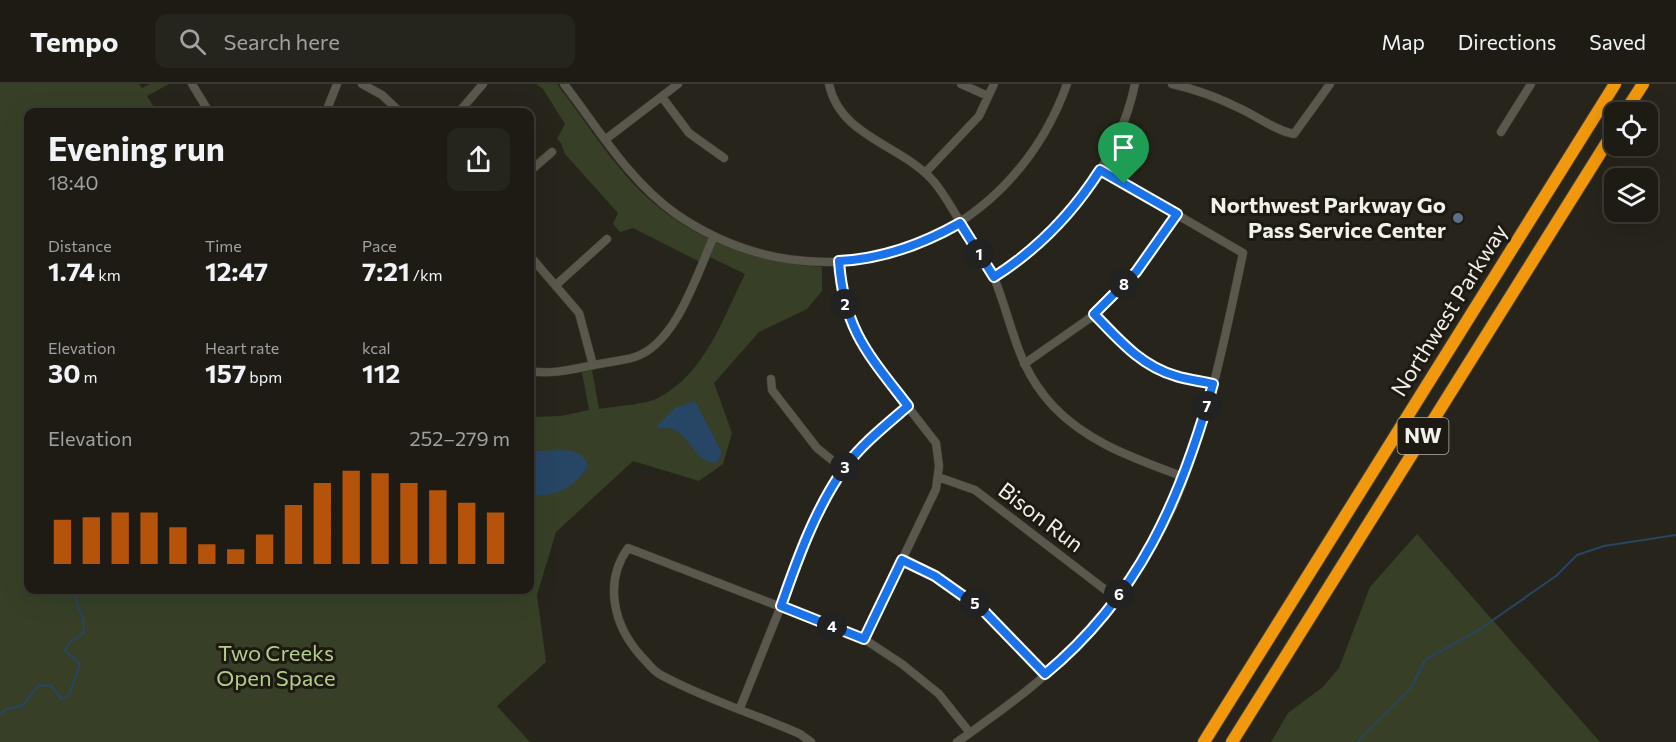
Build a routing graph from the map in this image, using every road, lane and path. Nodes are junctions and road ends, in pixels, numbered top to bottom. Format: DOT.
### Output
graph roads {
  1 [pos="192,84"];
  2 [pos="337,84"];
  3 [pos="362,84"];
  4 [pos="483,84"];
  5 [pos="564,84"];
  6 [pos="678,84"];
  7 [pos="829,84"];
  8 [pos="961,84"];
  9 [pos="994,84"];
  10 [pos="1067,84"];
  11 [pos="1135,84"];
  12 [pos="1172,84"];
  13 [pos="1330,84"];
  14 [pos="1531,84"];
  15 [pos="1615,84"];
  16 [pos="1643,84"];
  17 [pos="988,96"];
  18 [pos="662,97"];
  19 [pos="1631,102"];
  20 [pos="207,108"];
  21 [pos="328,108"];
  22 [pos="396,108"];
  23 [pos="462,108"];
  24 [pos="1501,132"];
  25 [pos="606,139"];
  26 [pos="1604,147"];
  27 [pos="552,152"];
  28 [pos="724,158"];
  29 [pos="534,168"];
  30 [pos="1100,170"];
  31 [pos="925,172"];
  32 [pos="1177,214"];
  33 [pos="960,223"];
  34 [pos="714,236"];
  35 [pos="607,239"];
  36 [pos="534,260"];
  37 [pos="839,261"];
  38 [pos="994,277"];
  39 [pos="556,285"];
  40 [pos="1094,314"];
  41 [pos="1024,364"];
  42 [pos="593,365"];
  43 [pos="534,370"];
  44 [pos="771,379"];
  45 [pos="1213,384"];
  46 [pos="908,406"];
  47 [pos="843,469"];
  48 [pos="938,477"];
  49 [pos="1184,477"];
  50 [pos="902,560"];
  51 [pos="1116,597"];
  52 [pos="781,606"];
  53 [pos="864,639"];
  54 [pos="1045,674"];
  55 [pos="740,708"];
  56 [pos="970,733"];
  57 [pos="811,742"];
  58 [pos="957,742"];
  59 [pos="1204,742"];
  60 [pos="1232,742"];
  1 -- 20 [label="street"];
  2 -- 21 [label="street"];
  3 -- 22 [label="street"];
  4 -- 23 [label="street"];
  5 -- 25 [label="street"];
  6 -- 18 [label="street"];
  7 -- 31 [label="street"];
  8 -- 17 [label="street"];
  9 -- 17 [label="street"];
  10 -- 33 [label="street"];
  11 -- 30 [label="street"];
  12 -- 13 [label="street"];
  14 -- 24 [label="street"];
  15 -- 59 [label="highway, Northwest Parkway / NW"];
  16 -- 19 [label="highway"];
  17 -- 31 [label="street"];
  18 -- 25 [label="street"];
  18 -- 28 [label="street"];
  25 -- 34 [label="street"];
  26 -- 60 [label="highway, Northwest Parkway / NW"];
  27 -- 29 [label="street"];
  30 -- 32 [label="street"];
  30 -- 38 [label="street"];
  31 -- 33 [label="street"];
  32 -- 40 [label="street"];
  32 -- 45 [label="street"];
  33 -- 37 [label="street"];
  33 -- 38 [label="street"];
  34 -- 37 [label="street"];
  34 -- 42 [label="street"];
  35 -- 39 [label="street"];
  36 -- 39 [label="street"];
  37 -- 46 [label="street"];
  38 -- 41 [label="street"];
  39 -- 42 [label="street"];
  40 -- 41 [label="street"];
  40 -- 45 [label="street"];
  41 -- 49 [label="street"];
  42 -- 43 [label="street"];
  44 -- 47 [label="street"];
  45 -- 49 [label="street"];
  46 -- 47 [label="street"];
  46 -- 48 [label="street"];
  47 -- 52 [label="street"];
  48 -- 50 [label="street"];
  48 -- 51 [label="street, Bison Run"];
  49 -- 51 [label="street"];
  50 -- 53 [label="street"];
  50 -- 54 [label="street"];
  51 -- 54 [label="street"];
  52 -- 53 [label="street"];
  52 -- 55 [label="street"];
  52 -- 55 [label="street"];
  53 -- 56 [label="street"];
  54 -- 56 [label="street"];
  55 -- 57 [label="street"];
  56 -- 58 [label="street"];
}
